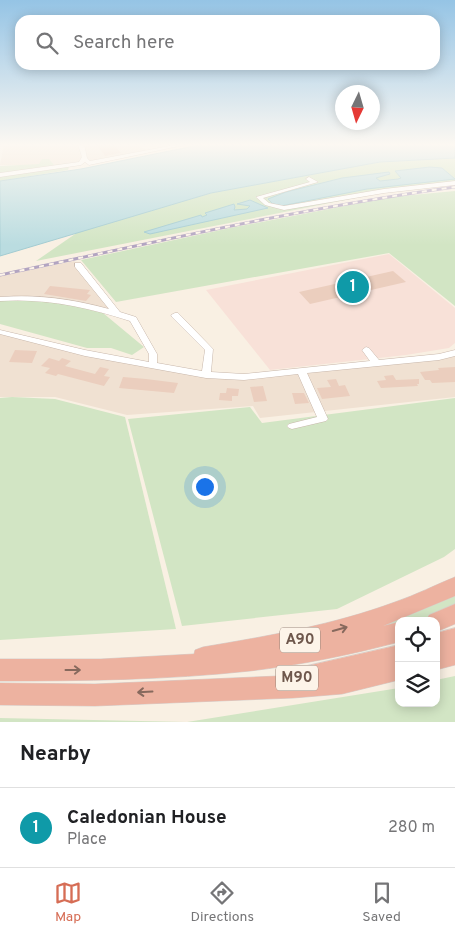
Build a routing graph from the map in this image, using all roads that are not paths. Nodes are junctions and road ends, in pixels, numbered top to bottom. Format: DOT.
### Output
graph roads {
  1 [pos="309,179"];
  2 [pos="455,183"];
  3 [pos="78,265"];
  4 [pos="0,299"];
  5 [pos="117,314"];
  6 [pos="175,315"];
  7 [pos="0,332"];
  8 [pos="366,350"];
  9 [pos="455,353"];
  10 [pos="377,364"];
  11 [pos="153,366"];
  12 [pos="301,371"];
  13 [pos="206,375"];
  14 [pos="292,426"];
  15 [pos="455,586"];
  16 [pos="455,614"];
  17 [pos="440,620"];
  18 [pos="395,633"];
  19 [pos="455,638"];
  20 [pos="440,643"];
  21 [pos="455,654"];
  22 [pos="395,657"];
  23 [pos="440,658"];
  24 [pos="138,668"];
  25 [pos="0,670"];
  26 [pos="395,670"];
  27 [pos="193,690"];
  28 [pos="0,694"];
  1 -- 2 [label="street"];
  3 -- 5 [label="street"];
  4 -- 5 [label="street"];
  5 -- 11 [label="street"];
  6 -- 13 [label="street"];
  7 -- 11 [label="street"];
  8 -- 10 [label="street"];
  9 -- 10 [label="street"];
  10 -- 12 [label="street"];
  11 -- 13 [label="street"];
  12 -- 13 [label="street"];
  12 -- 14 [label="street"];
  24 -- 15 [label="highway, A90, one-way"];
  16 -- 17 [label="highway"];
  18 -- 24 [label="highway, M90"];
  19 -- 20 [label="highway"];
  21 -- 23 [label="highway"];
  22 -- 27 [label="highway, M90"];
  25 -- 24 [label="highway, A90, one-way"];
  26 -- 27 [label="highway"];
  27 -- 28 [label="highway, one-way"];
}
